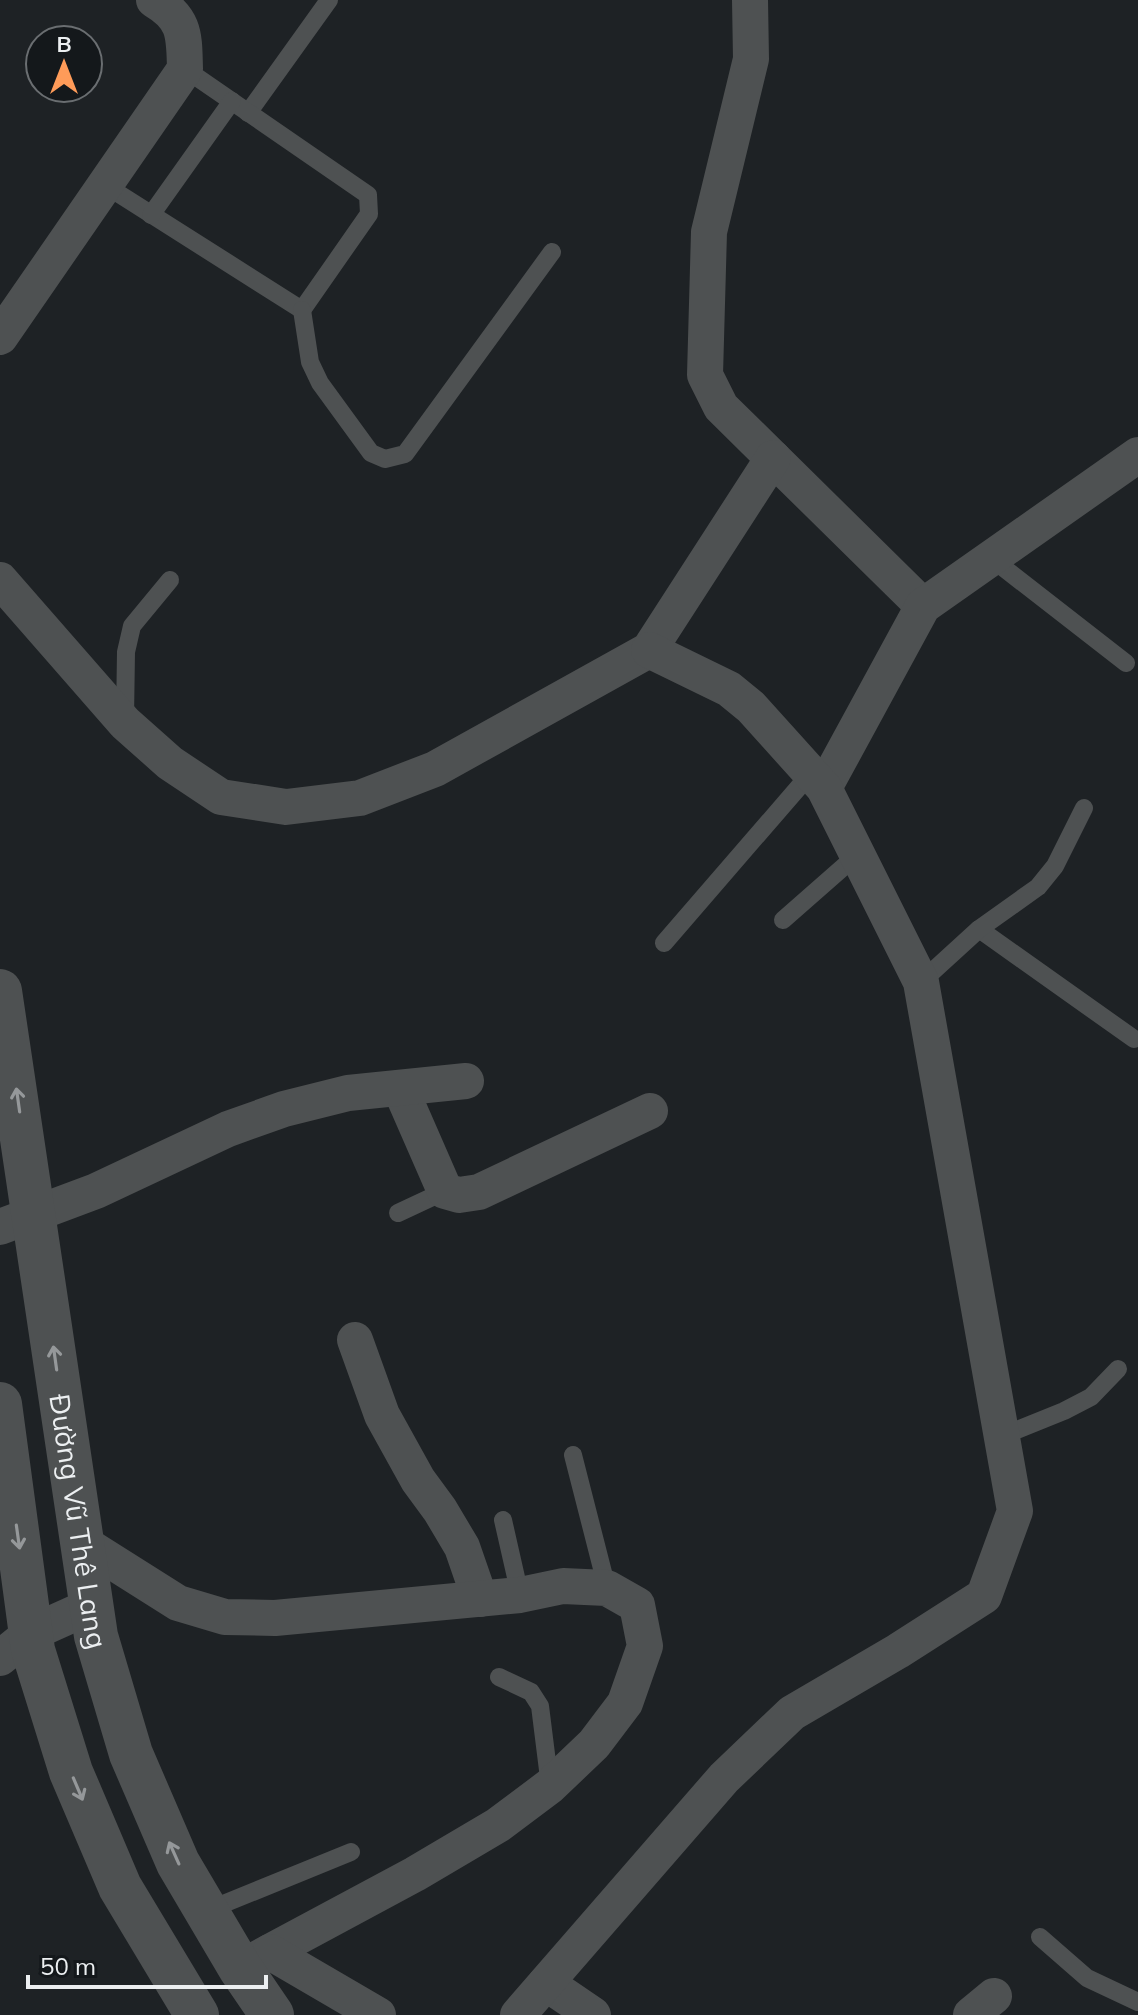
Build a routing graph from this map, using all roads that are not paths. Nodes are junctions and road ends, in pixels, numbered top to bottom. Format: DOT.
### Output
graph roads {
  1 [pos="154,0"];
  2 [pos="329,0"];
  3 [pos="750,0"];
  4 [pos="185,69"];
  5 [pos="232,101"];
  6 [pos="248,113"];
  7 [pos="105,185"];
  8 [pos="151,215"];
  9 [pos="552,252"];
  10 [pos="302,310"];
  11 [pos="0,337"];
  12 [pos="1138,455"];
  13 [pos="773,458"];
  14 [pos="991,558"];
  15 [pos="0,580"];
  16 [pos="170,580"];
  17 [pos="923,606"];
  18 [pos="649,650"];
  19 [pos="1126,663"];
  20 [pos="125,723"];
  21 [pos="817,780"];
  22 [pos="1084,808"];
  23 [pos="857,855"];
  24 [pos="783,920"];
  25 [pos="979,929"];
  26 [pos="664,943"];
  27 [pos="921,982"];
  28 [pos="0,991"];
  29 [pos="1134,1039"];
  30 [pos="466,1081"];
  31 [pos="400,1088"];
  32 [pos="650,1111"];
  33 [pos="445,1191"];
  34 [pos="398,1213"];
  35 [pos="17,1220"];
  36 [pos="355,1340"];
  37 [pos="1118,1369"];
  38 [pos="0,1404"];
  39 [pos="1002,1436"];
  40 [pos="573,1455"];
  41 [pos="503,1520"];
  42 [pos="83,1543"];
  43 [pos="607,1588"];
  44 [pos="520,1595"];
  45 [pos="480,1599"];
  46 [pos="91,1606"];
  47 [pos="16,1646"];
  48 [pos="499,1677"];
  49 [pos="550,1786"];
  50 [pos="351,1852"];
  51 [pos="206,1911"];
  52 [pos="1040,1937"];
  53 [pos="255,1960"];
  54 [pos="546,1983"];
  55 [pos="1138,2002"];
  56 [pos="197,2015"];
  57 [pos="272,2015"];
  58 [pos="378,2015"];
  59 [pos="518,2015"];
  60 [pos="593,2015"];
  1 -- 4 [label="street"];
  2 -- 6 [label="lane"];
  3 -- 13 [label="street"];
  4 -- 5 [label="lane"];
  4 -- 7 [label="street"];
  5 -- 6 [label="lane"];
  5 -- 8 [label="lane"];
  6 -- 10 [label="lane"];
  7 -- 8 [label="lane"];
  7 -- 11 [label="street"];
  8 -- 10 [label="lane"];
  9 -- 10 [label="lane"];
  12 -- 14 [label="street"];
  13 -- 17 [label="street"];
  13 -- 18 [label="street"];
  14 -- 17 [label="street"];
  14 -- 19 [label="lane"];
  15 -- 20 [label="street"];
  16 -- 20 [label="lane"];
  17 -- 21 [label="street"];
  18 -- 20 [label="street"];
  18 -- 21 [label="street"];
  21 -- 23 [label="street"];
  21 -- 26 [label="lane"];
  22 -- 25 [label="lane"];
  23 -- 24 [label="lane"];
  23 -- 27 [label="street"];
  25 -- 27 [label="lane"];
  25 -- 29 [label="lane"];
  27 -- 39 [label="street"];
  35 -- 28 [label="street, Đường Vũ Thê Lang, one-way"];
  30 -- 31 [label="street"];
  31 -- 33 [label="street"];
  31 -- 35 [label="street"];
  32 -- 33 [label="street"];
  33 -- 34 [label="lane"];
  42 -- 35 [label="street, Đường Vũ Thê Lang, one-way"];
  36 -- 45 [label="street"];
  37 -- 39 [label="lane"];
  38 -- 47 [label="street, one-way"];
  39 -- 54 [label="street"];
  40 -- 43 [label="lane"];
  41 -- 44 [label="lane"];
  42 -- 45 [label="street"];
  42 -- 46 [label="street, Đường Vũ Thê Lang"];
  43 -- 44 [label="street"];
  43 -- 49 [label="street"];
  44 -- 45 [label="street"];
  46 -- 47 [label="street"];
  51 -- 46 [label="street, Đường Vũ Thê Lang, one-way"];
  47 -- 56 [label="street, one-way"];
  48 -- 49 [label="lane"];
  49 -- 53 [label="street"];
  50 -- 51 [label="lane"];
  51 -- 53 [label="street, Đường Vũ Thê Lang"];
  52 -- 55 [label="lane"];
  53 -- 57 [label="street, Đường Vũ Thê Lang"];
  53 -- 58 [label="street"];
  54 -- 59 [label="street"];
  54 -- 60 [label="street"];
}
